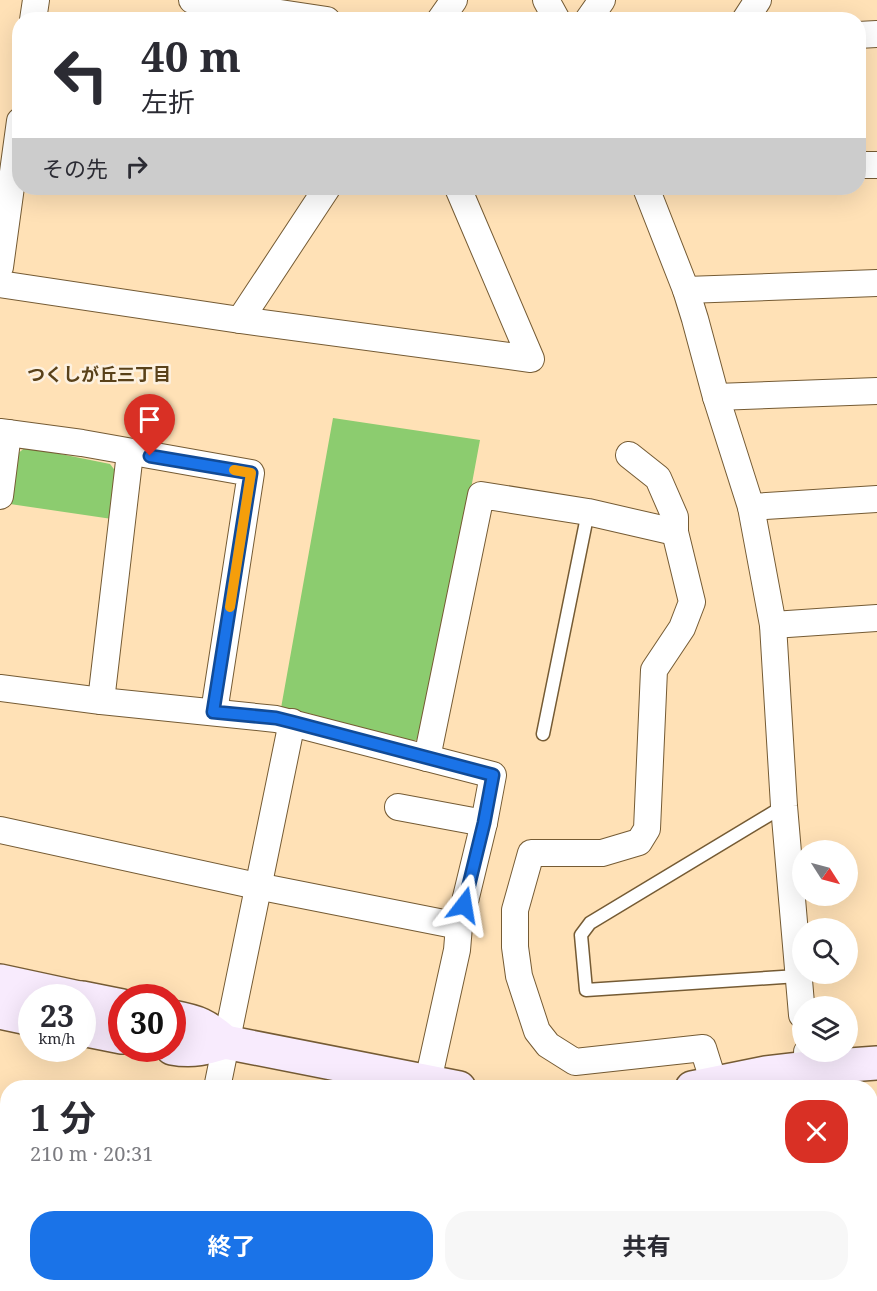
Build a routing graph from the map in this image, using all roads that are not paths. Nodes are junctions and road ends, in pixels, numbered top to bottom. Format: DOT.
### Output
graph roads {
  1 [pos="192,0"];
  2 [pos="310,12"];
  3 [pos="12,152"];
  4 [pos="322,195"];
  5 [pos="461,195"];
  6 [pos="649,195"];
  7 [pos="0,267"];
  8 [pos="877,283"];
  9 [pos="0,284"];
  10 [pos="686,290"];
  11 [pos="240,320"];
  12 [pos="877,391"];
  13 [pos="716,397"];
  14 [pos="4,433"];
  15 [pos="130,453"];
  16 [pos="629,455"];
  17 [pos="0,496"];
  18 [pos="877,499"];
  19 [pos="751,507"];
  20 [pos="588,512"];
  21 [pos="675,532"];
  22 [pos="877,618"];
  23 [pos="773,625"];
  24 [pos="0,688"];
  25 [pos="101,701"];
  26 [pos="213,712"];
  27 [pos="292,722"];
  28 [pos="543,734"];
  29 [pos="427,758"];
  30 [pos="784,806"];
  31 [pos="398,807"];
  32 [pos="484,823"];
  33 [pos="0,830"];
  34 [pos="257,886"];
  35 [pos="793,918"];
  36 [pos="459,926"];
  37 [pos="792,976"];
  38 [pos="0,981"];
  39 [pos="18,985"];
  40 [pos="0,1012"];
  41 [pos="18,1015"];
  42 [pos="186,1020"];
  43 [pos="225,1042"];
  44 [pos="186,1050"];
  45 [pos="877,1063"];
  46 [pos="808,1069"];
  47 [pos="218,1080"];
  48 [pos="423,1080"];
  49 [pos="428,1080"];
  50 [pos="703,1080"];
  51 [pos="729,1080"];
  1 -- 2 [label="street"];
  3 -- 7 [label="street"];
  4 -- 11 [label="street"];
  5 -- 11 [label="street"];
  6 -- 10 [label="street"];
  8 -- 10 [label="street"];
  9 -- 11 [label="street"];
  10 -- 13 [label="street"];
  12 -- 13 [label="street"];
  13 -- 19 [label="street"];
  14 -- 15 [label="street"];
  14 -- 17 [label="street"];
  15 -- 25 [label="street"];
  15 -- 26 [label="street"];
  16 -- 21 [label="street"];
  18 -- 19 [label="street"];
  19 -- 23 [label="street"];
  20 -- 21 [label="street"];
  20 -- 28 [label="lane"];
  20 -- 29 [label="street"];
  21 -- 50 [label="street"];
  22 -- 23 [label="street"];
  23 -- 30 [label="street"];
  24 -- 25 [label="street"];
  25 -- 26 [label="street"];
  26 -- 27 [label="street"];
  27 -- 29 [label="street"];
  27 -- 34 [label="street"];
  29 -- 32 [label="street"];
  30 -- 35 [label="street"];
  30 -- 37 [label="lane"];
  31 -- 32 [label="street"];
  32 -- 36 [label="street"];
  33 -- 34 [label="street"];
  34 -- 36 [label="street"];
  34 -- 43 [label="street"];
  36 -- 49 [label="street"];
  38 -- 39 [label="street"];
  40 -- 41 [label="street"];
  42 -- 43 [label="street"];
  43 -- 44 [label="street"];
  43 -- 47 [label="street"];
  43 -- 48 [label="street"];
  45 -- 46 [label="street"];
  46 -- 51 [label="street"];
}
